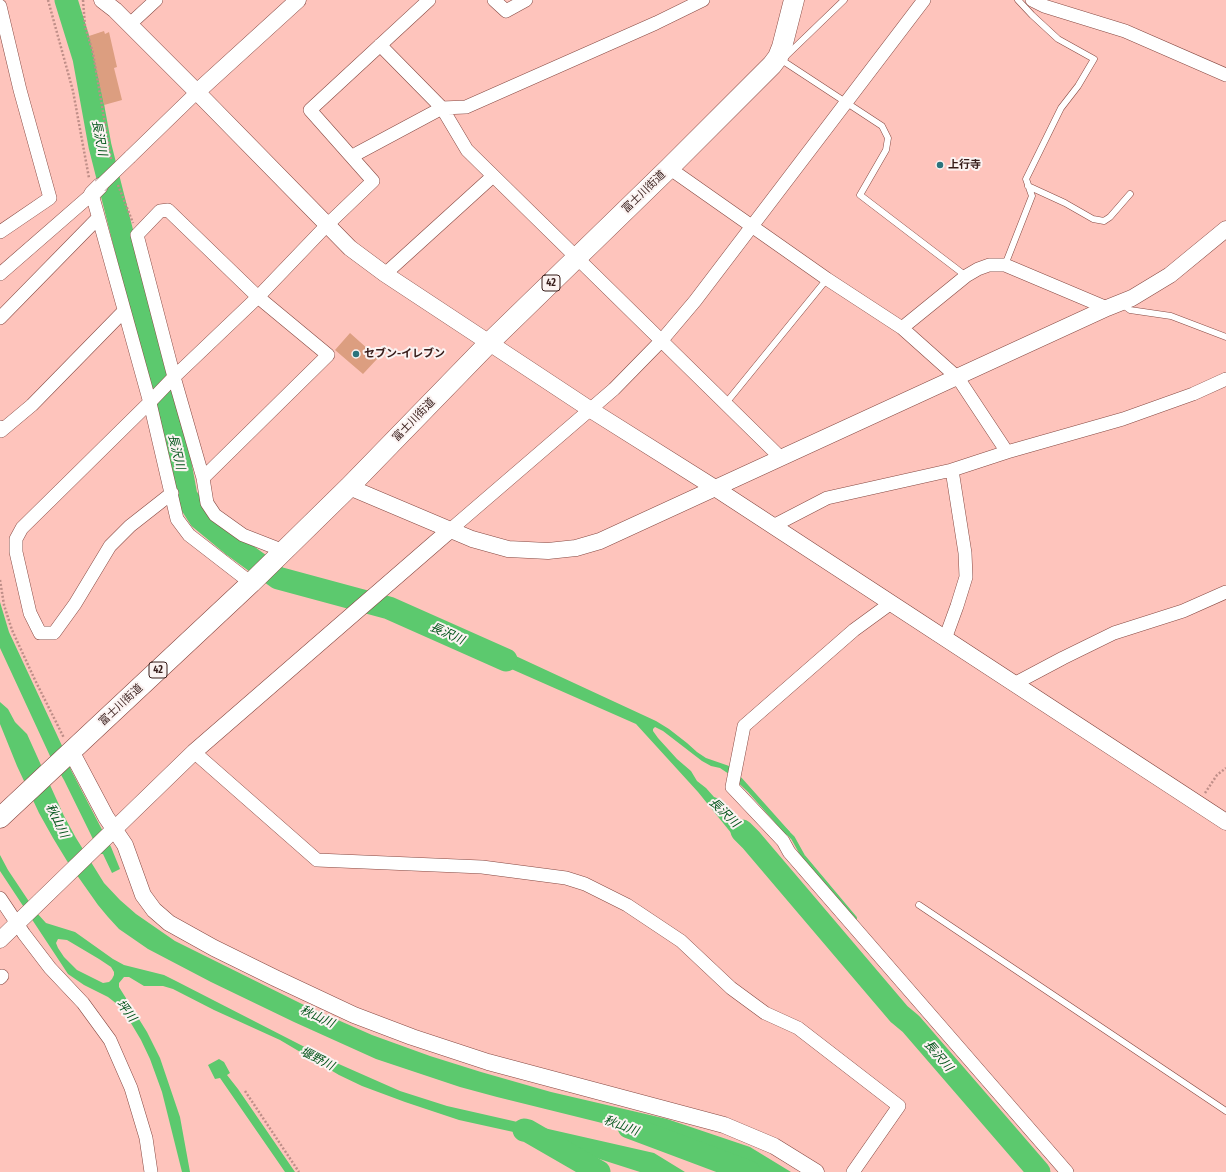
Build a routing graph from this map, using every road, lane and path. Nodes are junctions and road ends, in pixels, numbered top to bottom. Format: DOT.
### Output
graph roads {
  1 [pos="48,0"];
  2 [pos="83,0"];
  3 [pos="102,0"];
  4 [pos="156,0"];
  5 [pos="298,0"];
  6 [pos="429,0"];
  7 [pos="494,0"];
  8 [pos="526,0"];
  9 [pos="702,0"];
  10 [pos="794,0"];
  11 [pos="844,0"];
  12 [pos="924,0"];
  13 [pos="1018,0"];
  14 [pos="1032,0"];
  15 [pos="0,6"];
  16 [pos="130,25"];
  17 [pos="380,45"];
  18 [pos="780,58"];
  19 [pos="1226,75"];
  20 [pos="197,92"];
  21 [pos="846,103"];
  22 [pos="442,108"];
  23 [pos="352,157"];
  24 [pos="669,168"];
  25 [pos="114,173"];
  26 [pos="493,176"];
  27 [pos="1028,186"];
  28 [pos="96,190"];
  29 [pos="1130,194"];
  30 [pos="98,218"];
  31 [pos="327,225"];
  32 [pos="753,226"];
  33 [pos="1226,229"];
  34 [pos="0,232"];
  35 [pos="137,235"];
  36 [pos="577,258"];
  37 [pos="1005,265"];
  38 [pos="0,274"];
  39 [pos="385,274"];
  40 [pos="966,276"];
  41 [pos="827,279"];
  42 [pos="258,297"];
  43 [pos="1114,306"];
  44 [pos="124,311"];
  45 [pos="2,313"];
  46 [pos="902,328"];
  47 [pos="1226,337"];
  48 [pos="662,340"];
  49 [pos="490,342"];
  50 [pos="174,377"];
  51 [pos="958,378"];
  52 [pos="1226,379"];
  53 [pos="150,402"];
  54 [pos="726,403"];
  55 [pos="591,410"];
  56 [pos="0,428"];
  57 [pos="1006,452"];
  58 [pos="781,458"];
  59 [pos="952,470"];
  60 [pos="203,478"];
  61 [pos="349,487"];
  62 [pos="714,488"];
  63 [pos="172,493"];
  64 [pos="773,526"];
  65 [pos="450,530"];
  66 [pos="283,551"];
  67 [pos="0,580"];
  68 [pos="251,583"];
  69 [pos="1226,592"];
  70 [pos="891,603"];
  71 [pos="945,639"];
  72 [pos="1014,684"];
  73 [pos="194,752"];
  74 [pos="68,754"];
  75 [pos="1226,768"];
  76 [pos="1198,804"];
  77 [pos="0,818"];
  78 [pos="1226,822"];
  79 [pos="111,833"];
  80 [pos="0,898"];
  81 [pos="919,905"];
  82 [pos="17,923"];
  83 [pos="0,940"];
  84 [pos="245,1091"];
  85 [pos="1226,1111"];
  86 [pos="151,1172"];
  87 [pos="299,1172"];
  88 [pos="816,1172"];
  89 [pos="853,1172"];
  90 [pos="1067,1172"];
  1 -- 28 [label="path"];
  2 -- 25 [label="path"];
  3 -- 16 [label="street"];
  4 -- 16 [label="street"];
  5 -- 20 [label="street"];
  6 -- 17 [label="street"];
  7 -- 8 [label="street"];
  9 -- 22 [label="street"];
  10 -- 18 [label="main road, 富士川街道 / 42"];
  11 -- 18 [label="lane"];
  12 -- 21 [label="street"];
  13 -- 27 [label="lane"];
  14 -- 19 [label="street"];
  15 -- 34 [label="street"];
  16 -- 20 [label="street"];
  17 -- 22 [label="street"];
  17 -- 23 [label="street"];
  18 -- 21 [label="lane"];
  18 -- 24 [label="main road, 富士川街道 / 42"];
  20 -- 25 [label="street, bridge"];
  20 -- 31 [label="street"];
  21 -- 32 [label="street"];
  21 -- 40 [label="lane"];
  22 -- 23 [label="street"];
  22 -- 26 [label="street"];
  23 -- 31 [label="street"];
  24 -- 32 [label="street"];
  24 -- 36 [label="main road, 富士川街道 / 42"];
  25 -- 28 [label="street, bridge"];
  25 -- 35 [label="path"];
  26 -- 36 [label="street"];
  26 -- 39 [label="street"];
  27 -- 29 [label="lane"];
  27 -- 37 [label="lane"];
  28 -- 30 [label="street"];
  28 -- 38 [label="street"];
  30 -- 44 [label="street"];
  30 -- 45 [label="street"];
  31 -- 39 [label="street"];
  31 -- 42 [label="street"];
  32 -- 41 [label="street"];
  32 -- 48 [label="street"];
  33 -- 43 [label="street"];
  35 -- 42 [label="street"];
  35 -- 50 [label="street"];
  36 -- 48 [label="street"];
  36 -- 49 [label="main road, 富士川街道 / 42"];
  37 -- 40 [label="street"];
  37 -- 43 [label="street"];
  39 -- 49 [label="street"];
  40 -- 46 [label="street"];
  41 -- 46 [label="street"];
  41 -- 54 [label="lane"];
  42 -- 50 [label="street"];
  42 -- 60 [label="street"];
  43 -- 47 [label="lane"];
  43 -- 51 [label="street"];
  44 -- 53 [label="street"];
  44 -- 56 [label="street"];
  46 -- 51 [label="street"];
  48 -- 54 [label="street"];
  48 -- 55 [label="street"];
  49 -- 55 [label="street"];
  49 -- 61 [label="main road, 富士川街道 / 42"];
  50 -- 53 [label="street"];
  50 -- 60 [label="street"];
  51 -- 57 [label="street"];
  51 -- 58 [label="street"];
  52 -- 57 [label="street"];
  53 -- 63 [label="street"];
  53 -- 63 [label="street"];
  54 -- 58 [label="street"];
  55 -- 62 [label="street"];
  55 -- 65 [label="street"];
  57 -- 59 [label="street"];
  58 -- 62 [label="street"];
  59 -- 64 [label="street"];
  59 -- 71 [label="street"];
  60 -- 66 [label="street"];
  61 -- 65 [label="street"];
  61 -- 66 [label="main road, 富士川街道 / 42"];
  62 -- 64 [label="street"];
  62 -- 65 [label="street"];
  63 -- 68 [label="street"];
  64 -- 70 [label="street"];
  65 -- 73 [label="street"];
  66 -- 68 [label="main road, 富士川街道 / 42"];
  67 -- 74 [label="path"];
  68 -- 74 [label="main road, 富士川街道 / 42"];
  69 -- 72 [label="street"];
  70 -- 71 [label="street"];
  70 -- 90 [label="street"];
  71 -- 72 [label="street"];
  72 -- 76 [label="street"];
  73 -- 79 [label="street"];
  73 -- 89 [label="street"];
  74 -- 77 [label="main road, 富士川街道 / 42"];
  74 -- 79 [label="street"];
  75 -- 76 [label="path"];
  76 -- 78 [label="street"];
  79 -- 82 [label="street"];
  79 -- 88 [label="street"];
  80 -- 82 [label="street"];
  81 -- 85 [label="lane"];
  82 -- 83 [label="street"];
  82 -- 86 [label="street"];
  84 -- 87 [label="path"];
}
